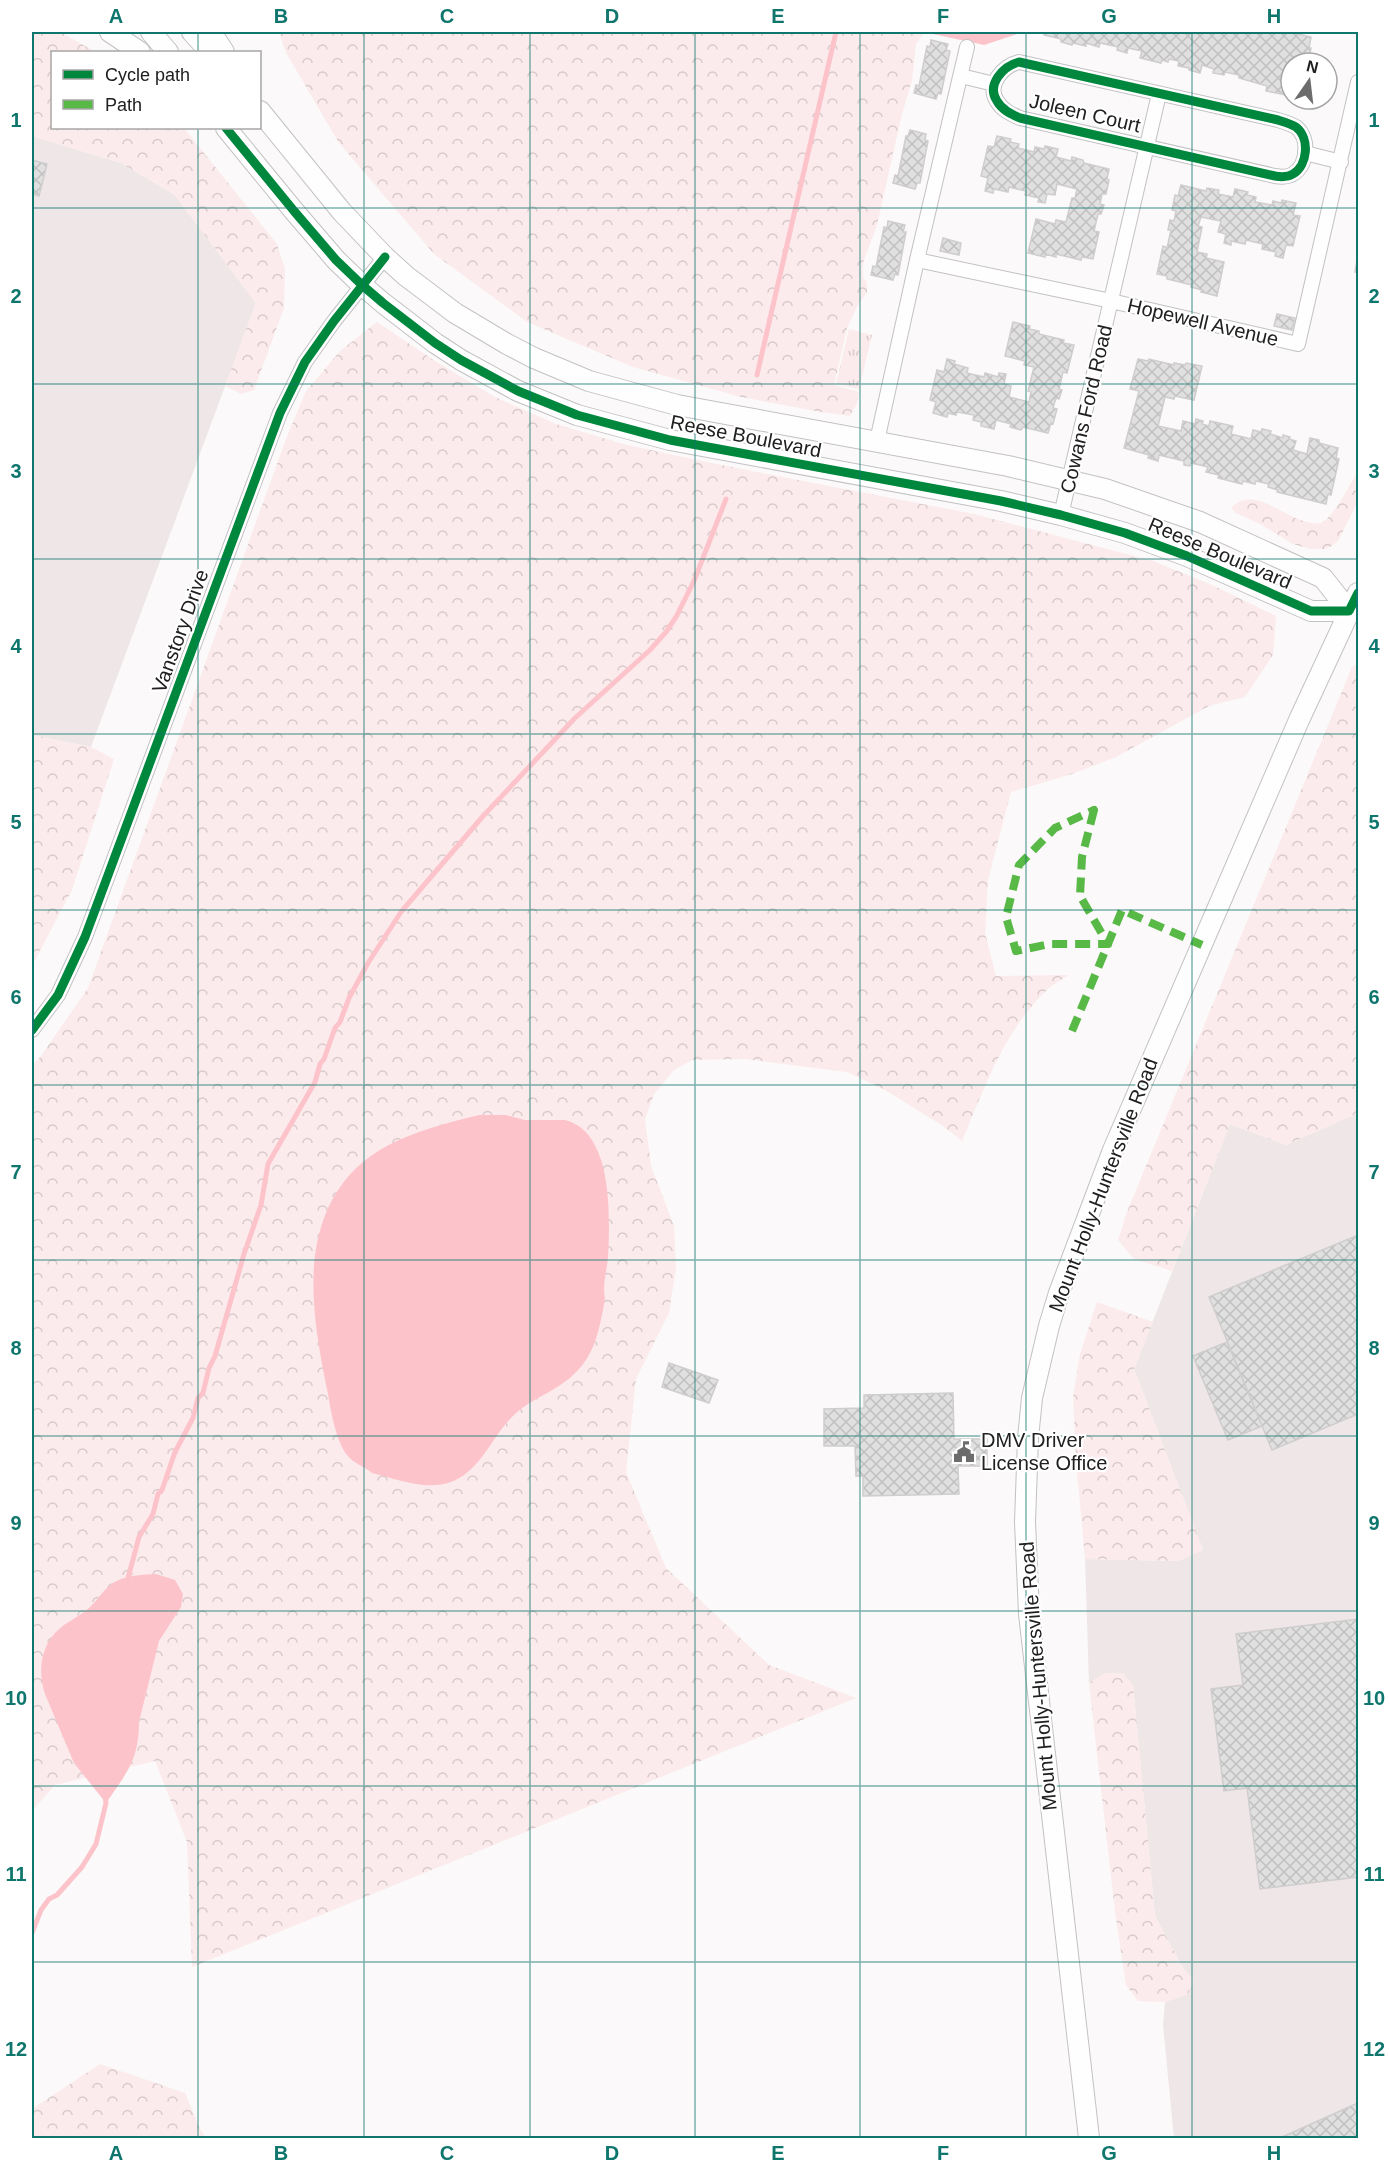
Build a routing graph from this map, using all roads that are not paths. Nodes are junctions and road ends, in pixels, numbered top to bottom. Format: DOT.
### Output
graph roads {
  1 [pos="110,32"];
  2 [pos="151,32"];
  3 [pos="192,32"];
  4 [pos="211,32"];
  5 [pos="967,47"];
  6 [pos="138,51"];
  7 [pos="167,51"];
  8 [pos="209,51"];
  9 [pos="223,51"];
  10 [pos="960,76"];
  11 [pos="1359,82"];
  12 [pos="994,84"];
  13 [pos="1159,93"];
  14 [pos="261,112"];
  15 [pos="227,129"];
  16 [pos="1147,146"];
  17 [pos="1305,153"];
  18 [pos="1341,162"];
  19 [pos="385,256"];
  20 [pos="917,260"];
  21 [pos="362,285"];
  22 [pos="1111,301"];
  23 [pos="877,441"];
  24 [pos="1070,480"];
  25 [pos="1062,515"];
  26 [pos="1359,593"];
  27 [pos="1349,611"];
  28 [pos="32,1030"];
  29 [pos="1089,2139"];
  1 -- 6 [label="street"];
  2 -- 7 [label="street"];
  3 -- 8 [label="street"];
  4 -- 9 [label="street"];
  5 -- 10 [label="street"];
  10 -- 12 [label="street"];
  10 -- 20 [label="street"];
  11 -- 18 [label="street, Hopewell Avenue"];
  12 -- 13 [label="street, Joleen Court"];
  12 -- 16 [label="street, Joleen Court"];
  13 -- 16 [label="street, Cowans Ford Road"];
  13 -- 17 [label="street, Joleen Court"];
  14 -- 19 [label="street, Reese Boulevard"];
  15 -- 21 [label="street, Reese Boulevard"];
  16 -- 17 [label="street, Joleen Court"];
  16 -- 22 [label="street, Cowans Ford Road"];
  17 -- 18 [label="street"];
  18 -- 22 [label="street, Hopewell Avenue"];
  19 -- 21 [label="street, Vanstory Drive"];
  19 -- 23 [label="street, Reese Boulevard"];
  20 -- 22 [label="street, Hopewell Avenue"];
  20 -- 23 [label="street"];
  21 -- 25 [label="street, Reese Boulevard"];
  21 -- 28 [label="street, Vanstory Drive"];
  22 -- 24 [label="street, Cowans Ford Road"];
  23 -- 24 [label="street, Reese Boulevard"];
  24 -- 25 [label="street, Cowans Ford Road"];
  24 -- 27 [label="street, Reese Boulevard"];
  25 -- 27 [label="street, Reese Boulevard"];
  26 -- 27 [label="street, Mount Holly-Huntersville Road"];
  27 -- 29 [label="street, Mount Holly-Huntersville Road"];
}
